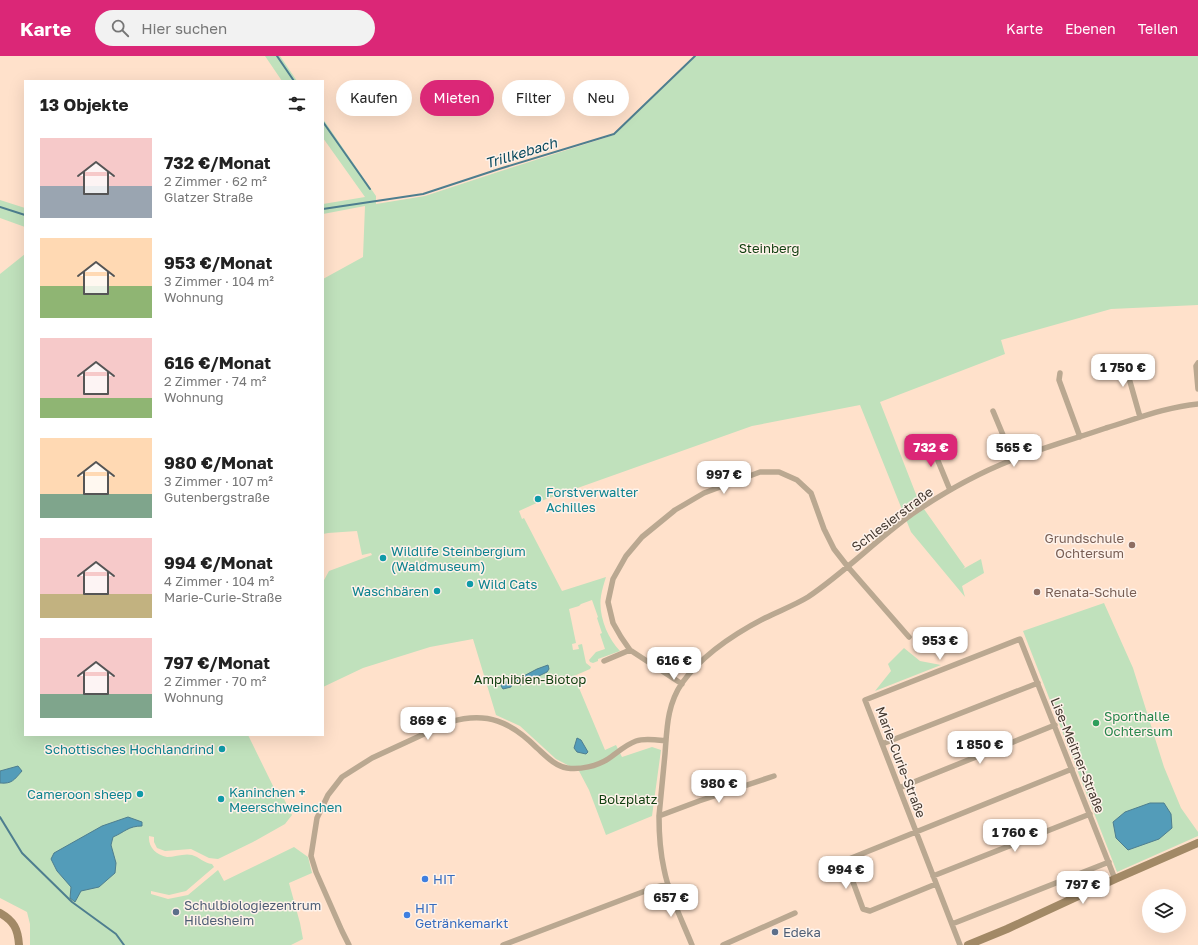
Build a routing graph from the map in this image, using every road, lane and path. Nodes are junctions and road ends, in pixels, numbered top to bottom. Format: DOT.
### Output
graph roads {
  1 [pos="1127,358"];
  2 [pos="1198,363"];
  3 [pos="1060,373"];
  4 [pos="1198,389"];
  5 [pos="1198,404"];
  6 [pos="994,411"];
  7 [pos="1140,417"];
  8 [pos="1080,436"];
  9 [pos="929,439"];
  10 [pos="1013,459"];
  11 [pos="950,490"];
  12 [pos="848,567"];
  13 [pos="908,637"];
  14 [pos="630,650"];
  15 [pos="604,661"];
  16 [pos="1038,683"];
  17 [pos="682,684"];
  18 [pos="866,700"];
  19 [pos="1055,726"];
  20 [pos="666,741"];
  21 [pos="882,744"];
  22 [pos="1072,769"];
  23 [pos="774,776"];
  24 [pos="899,788"];
  25 [pos="1090,814"];
  26 [pos="659,816"];
  27 [pos="916,832"];
  28 [pos="1198,843"];
  29 [pos="1109,862"];
  30 [pos="933,876"];
  31 [pos="1115,879"];
  32 [pos="668,884"];
  33 [pos="936,884"];
  34 [pos="0,913"];
  35 [pos="795,913"];
  36 [pos="952,924"];
  37 [pos="19,945"];
  38 [pos="349,945"];
  39 [pos="503,945"];
  40 [pos="692,945"];
  41 [pos="723,945"];
  42 [pos="960,945"];
  43 [pos="968,945"];
  1 -- 7 [label="street"];
  2 -- 4 [label="street"];
  3 -- 8 [label="street"];
  5 -- 7 [label="street, Schlesierstraße"];
  6 -- 10 [label="street"];
  7 -- 8 [label="street, Schlesierstraße"];
  8 -- 10 [label="street, Schlesierstraße"];
  9 -- 11 [label="street"];
  10 -- 11 [label="street, Schlesierstraße"];
  11 -- 12 [label="street, Schlesierstraße"];
  12 -- 13 [label="street"];
  12 -- 14 [label="street"];
  12 -- 17 [label="street, Schlesierstraße"];
  14 -- 15 [label="street"];
  14 -- 17 [label="street"];
  16 -- 18 [label="street, Lise-Meitner-Straße"];
  16 -- 19 [label="street, Lise-Meitner-Straße"];
  16 -- 21 [label="street"];
  17 -- 20 [label="street, Schlesierstraße"];
  18 -- 21 [label="street, Marie-Curie-Straße"];
  19 -- 22 [label="street, Lise-Meitner-Straße"];
  19 -- 24 [label="street"];
  20 -- 26 [label="street, Schlesierstraße"];
  20 -- 38 [label="street"];
  21 -- 24 [label="street, Marie-Curie-Straße"];
  22 -- 25 [label="street, Lise-Meitner-Straße"];
  22 -- 27 [label="street"];
  23 -- 26 [label="street"];
  24 -- 27 [label="street, Marie-Curie-Straße"];
  25 -- 29 [label="street, Lise-Meitner-Straße"];
  25 -- 30 [label="street"];
  26 -- 32 [label="street, Schlesierstraße"];
  27 -- 30 [label="street, Marie-Curie-Straße"];
  27 -- 33 [label="street, Marie-Curie-Straße"];
  28 -- 31 [label="main road"];
  29 -- 31 [label="street, Lise-Meitner-Straße"];
  29 -- 36 [label="street"];
  30 -- 33 [label="street, Marie-Curie-Straße"];
  31 -- 43 [label="main road"];
  32 -- 39 [label="street"];
  32 -- 40 [label="street, Schlesierstraße"];
  33 -- 36 [label="street, Marie-Curie-Straße"];
  34 -- 37 [label="main road"];
  35 -- 41 [label="street"];
  36 -- 42 [label="street, Marie-Curie-Straße"];
}
